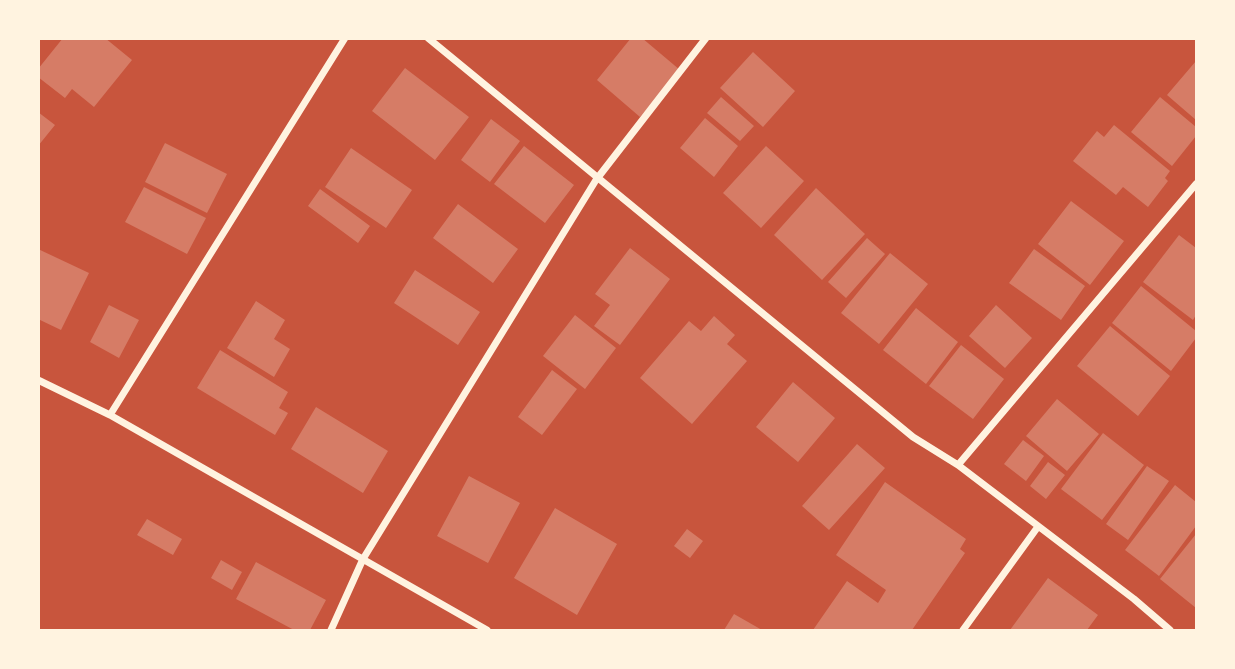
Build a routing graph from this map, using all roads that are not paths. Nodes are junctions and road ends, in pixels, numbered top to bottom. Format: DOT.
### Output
graph roads {
  1 [pos="345,38"];
  2 [pos="428,38"];
  3 [pos="706,38"];
  4 [pos="596,180"];
  5 [pos="1196,184"];
  6 [pos="38,380"];
  7 [pos="110,415"];
  8 [pos="958,466"];
  9 [pos="1037,528"];
  10 [pos="363,559"];
  11 [pos="331,631"];
  12 [pos="487,631"];
  13 [pos="963,631"];
  14 [pos="1170,631"];
  1 -- 7 [label="street"];
  2 -- 4 [label="street"];
  3 -- 4 [label="street"];
  4 -- 8 [label="street"];
  4 -- 10 [label="street"];
  5 -- 8 [label="street"];
  6 -- 7 [label="street"];
  7 -- 10 [label="street"];
  8 -- 9 [label="street"];
  9 -- 13 [label="street"];
  9 -- 14 [label="street"];
  10 -- 11 [label="street"];
  10 -- 12 [label="street"];
}
